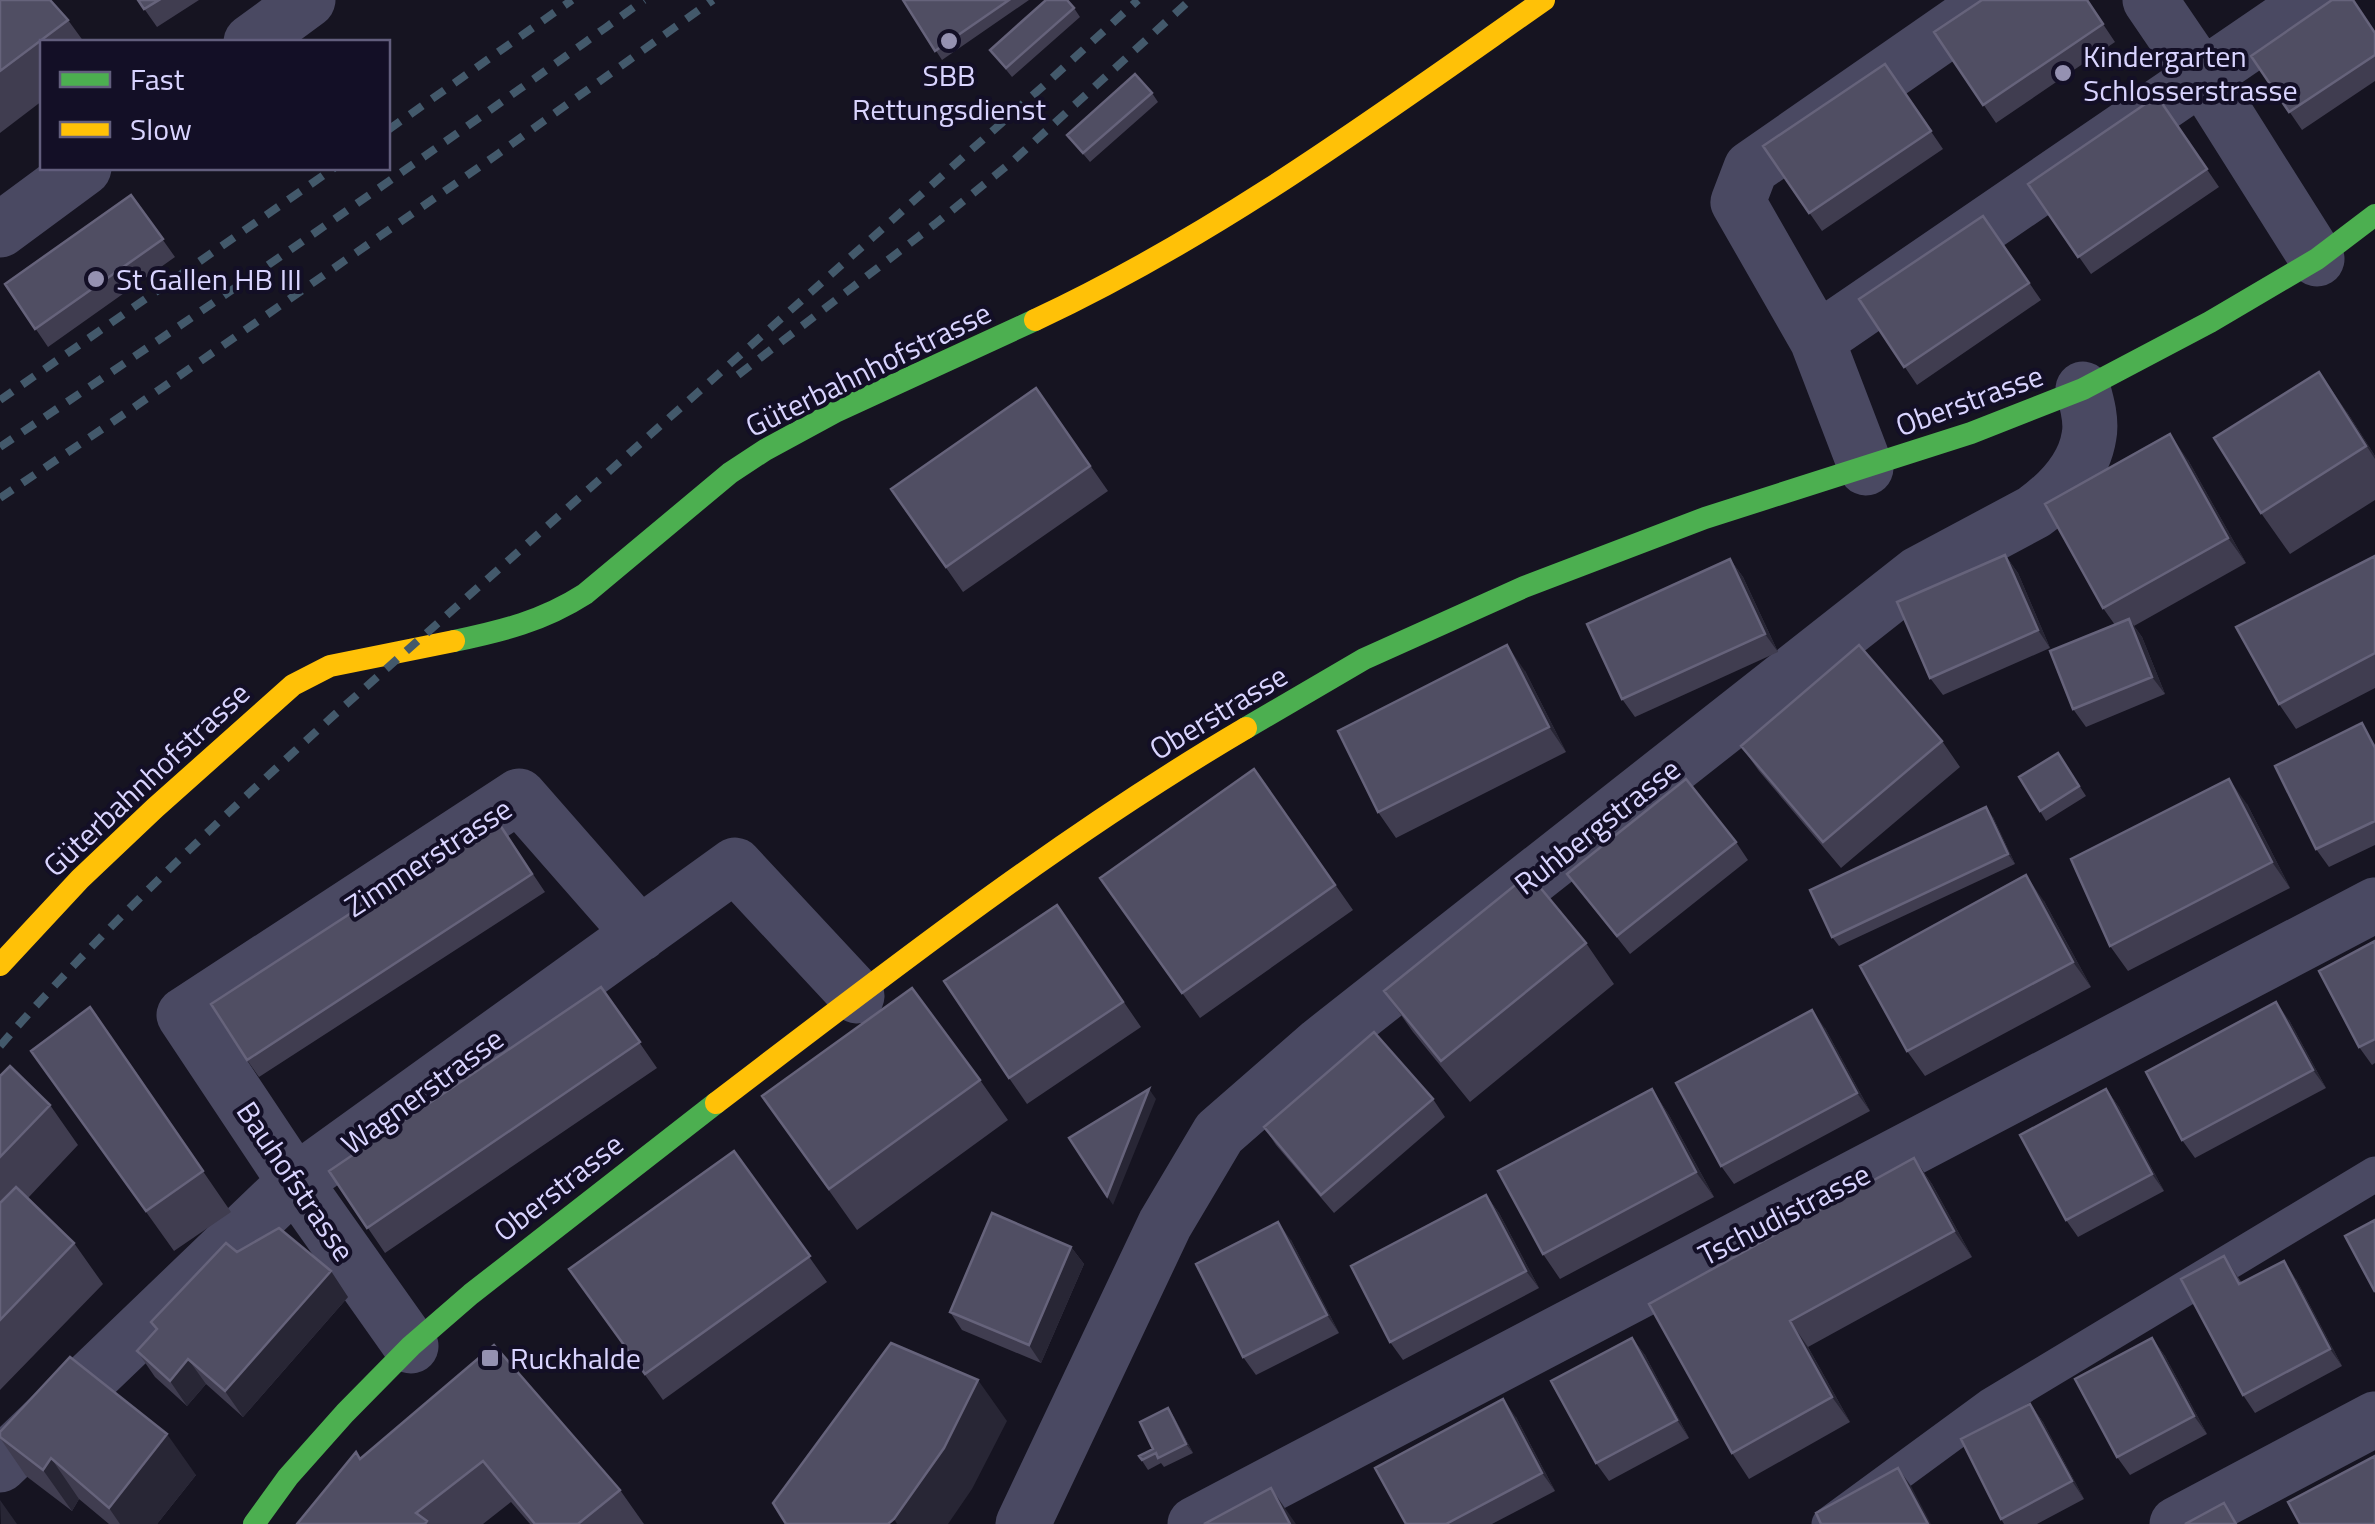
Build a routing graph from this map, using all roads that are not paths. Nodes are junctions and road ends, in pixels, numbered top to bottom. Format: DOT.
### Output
graph roads {
  1 [pos="308,0"];
  2 [pos="1544,0"];
  3 [pos="1993,0"];
  4 [pos="2150,0"];
  5 [pos="2314,0"];
  6 [pos="254,40"];
  7 [pos="2202,75"];
  8 [pos="81,170"];
  9 [pos="2375,215"];
  10 [pos="0,230"];
  11 [pos="2317,259"];
  12 [pos="1817,340"];
  13 [pos="2083,389"];
  14 [pos="1866,468"];
  15 [pos="2375,905"];
  16 [pos="640,934"];
  17 [pos="0,965"];
  18 [pos="857,996"];
  19 [pos="184,1015"];
  20 [pos="2375,1174"];
  21 [pos="294,1182"];
  22 [pos="411,1346"];
  23 [pos="2375,1419"];
  24 [pos="0,1465"];
  25 [pos="254,1524"];
  26 [pos="1024,1524"];
  27 [pos="1195,1524"];
  28 [pos="1830,1524"];
  29 [pos="2177,1524"];
  1 -- 6 [label="street"];
  2 -- 17 [label="street, Güterbahnhofstrasse"];
  3 -- 12 [label="street"];
  4 -- 7 [label="street"];
  5 -- 7 [label="street"];
  7 -- 11 [label="street"];
  7 -- 12 [label="street"];
  8 -- 10 [label="street"];
  9 -- 11 [label="street, Oberstrasse"];
  11 -- 13 [label="street, Oberstrasse"];
  12 -- 14 [label="street"];
  13 -- 14 [label="street, Oberstrasse"];
  13 -- 26 [label="street, Ruhbergstrasse"];
  14 -- 18 [label="street, Oberstrasse"];
  15 -- 27 [label="street, Tschudistrasse"];
  16 -- 18 [label="street, Wagnerstrasse"];
  16 -- 19 [label="street, Zimmerstrasse"];
  16 -- 21 [label="street, Wagnerstrasse"];
  18 -- 22 [label="street, Oberstrasse"];
  19 -- 21 [label="street, Bauhofstrasse"];
  20 -- 28 [label="lane"];
  21 -- 22 [label="street, Bauhofstrasse"];
  21 -- 24 [label="street, Wagnerstrasse"];
  22 -- 25 [label="street, Oberstrasse"];
  23 -- 29 [label="street"];
}
